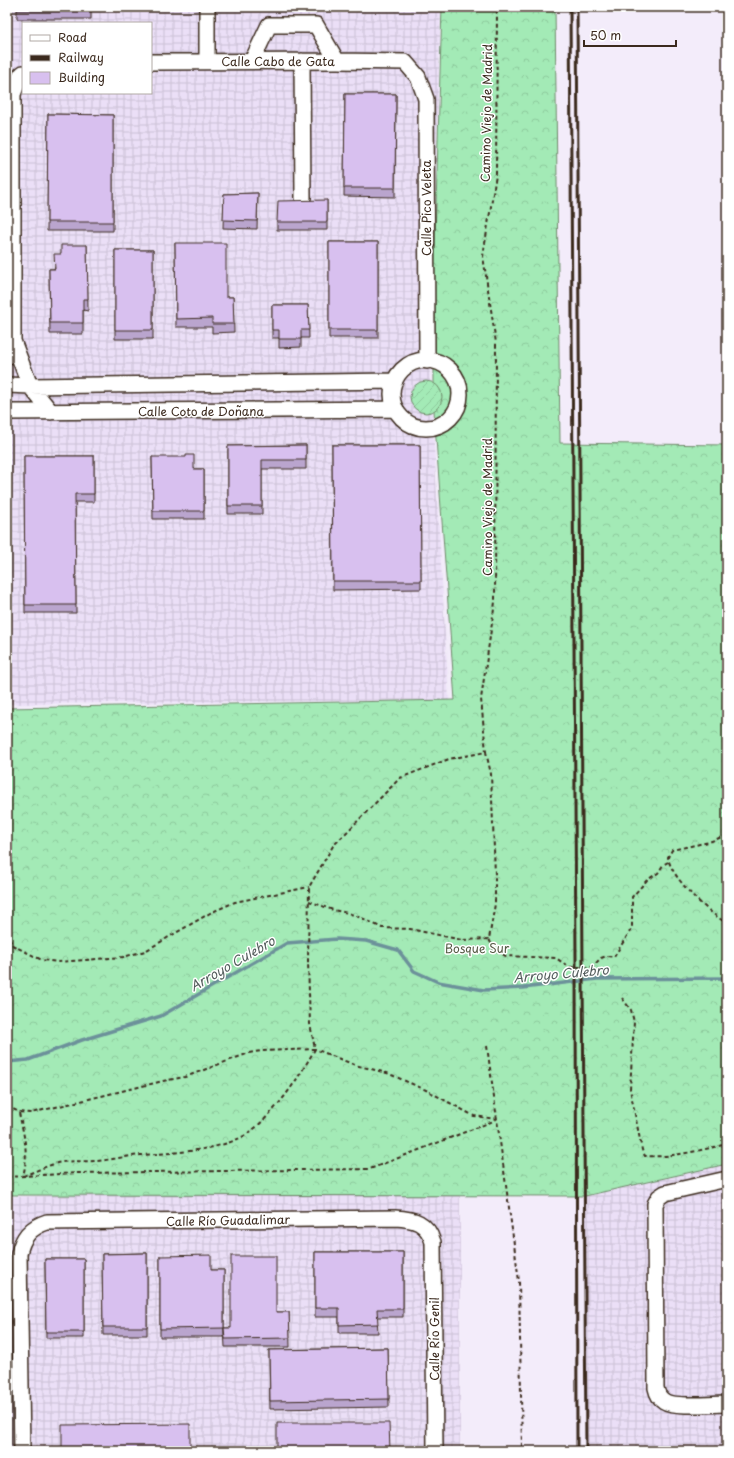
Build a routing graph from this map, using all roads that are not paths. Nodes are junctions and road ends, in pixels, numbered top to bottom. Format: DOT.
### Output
graph roads {
  1 [pos="207,7"];
  2 [pos="208,61"];
  3 [pos="252,61"];
  4 [pos="302,61"];
  5 [pos="337,61"];
  6 [pos="152,62"];
  7 [pos="405,62"];
  8 [pos="22,74"];
  9 [pos="303,198"];
  10 [pos="13,342"];
  11 [pos="7,358"];
  12 [pos="427,361"];
  13 [pos="395,381"];
  14 [pos="7,385"];
  15 [pos="30,386"];
  16 [pos="396,409"];
  17 [pos="7,412"];
  18 [pos="51,412"];
  19 [pos="727,1179"];
  20 [pos="427,1228"];
  21 [pos="727,1404"];
  22 [pos="22,1451"];
  23 [pos="435,1451"];
  1 -- 2 [label="street"];
  2 -- 3 [label="street, Calle Cabo de Gata"];
  2 -- 6 [label="street, Calle Cabo de Gata"];
  3 -- 4 [label="street, Calle Cabo de Gata"];
  3 -- 5 [label="street"];
  4 -- 5 [label="street, Calle Cabo de Gata"];
  4 -- 9 [label="street"];
  5 -- 7 [label="street, Calle Cabo de Gata"];
  7 -- 12 [label="street, Calle Pico Veleta"];
  8 -- 10 [label="street"];
  10 -- 11 [label="street"];
  10 -- 15 [label="street"];
  12 -- 13 [label="street"];
  12 -- 16 [label="street"];
  13 -- 15 [label="street"];
  13 -- 16 [label="street"];
  14 -- 15 [label="street"];
  15 -- 18 [label="street"];
  16 -- 18 [label="street, Calle Coto de Doñana"];
  17 -- 18 [label="street, Calle Coto de Doñana"];
  19 -- 21 [label="street"];
  20 -- 22 [label="street, Calle Río Guadalimar"];
  20 -- 23 [label="street, Calle Río Genil"];
}
